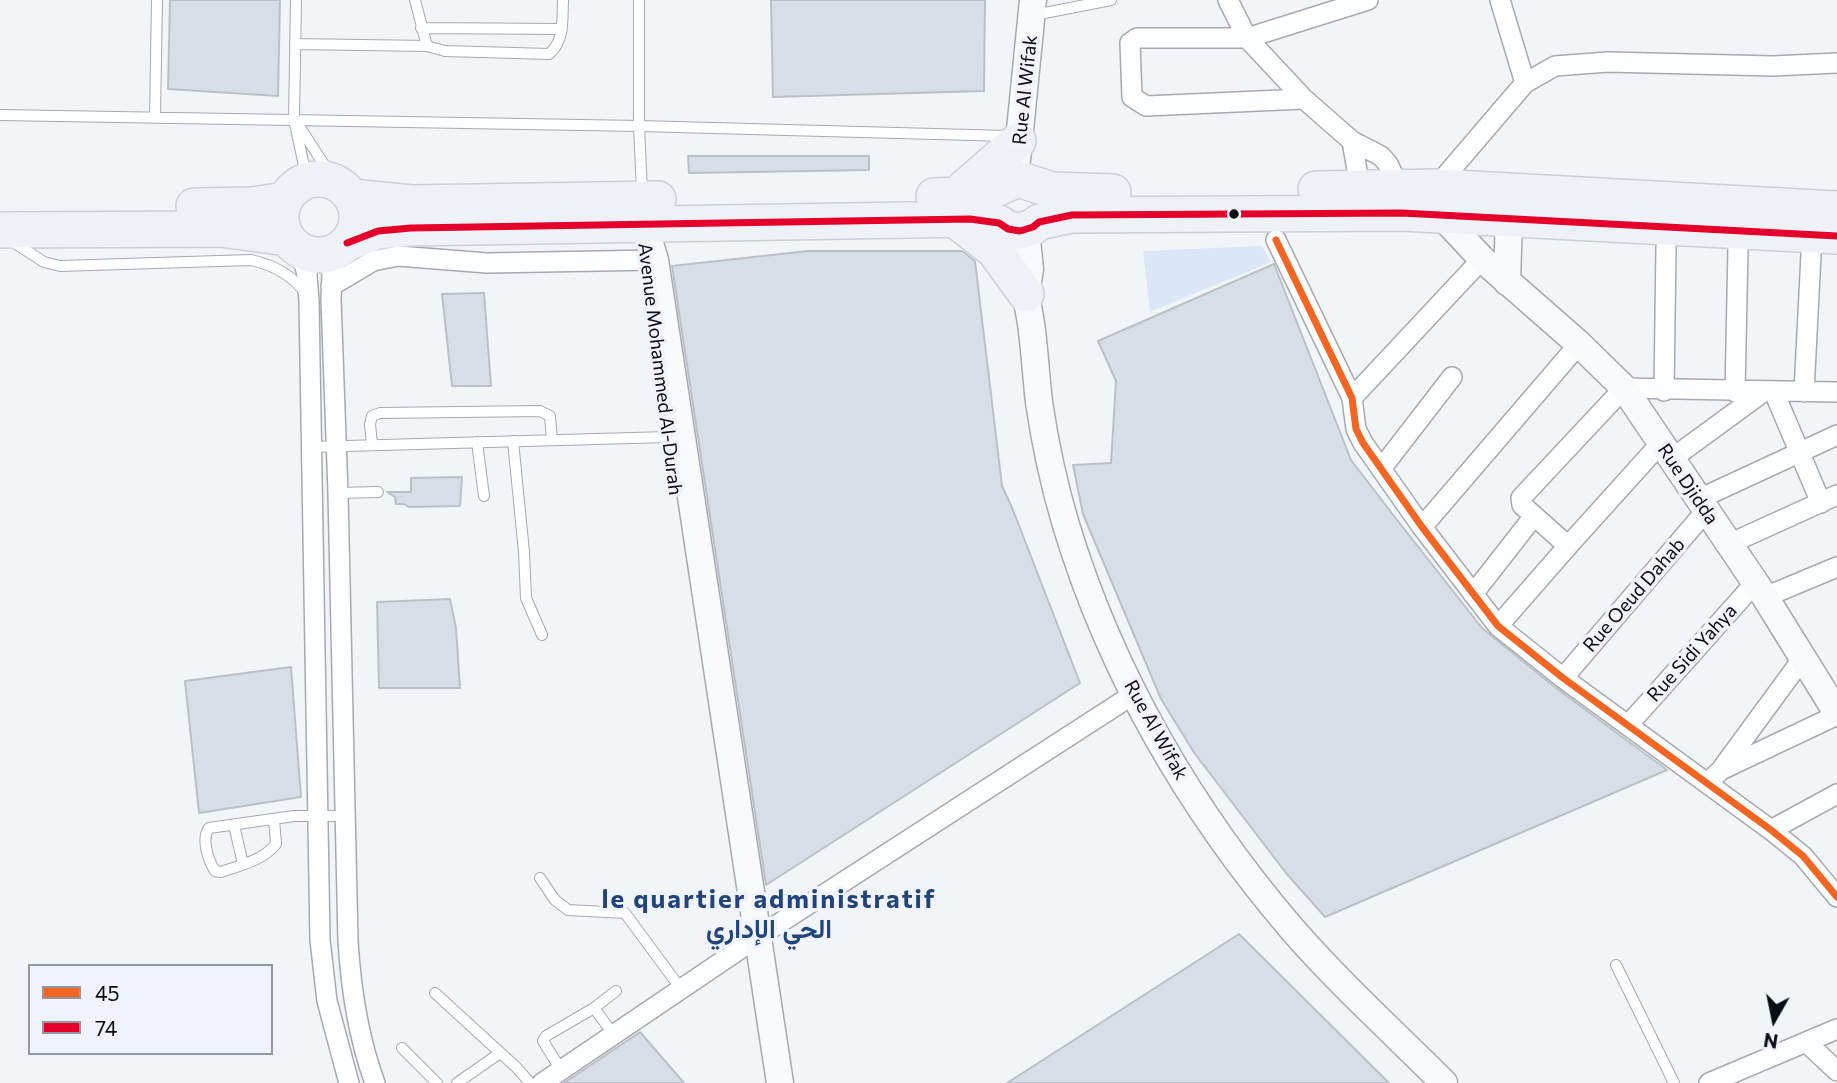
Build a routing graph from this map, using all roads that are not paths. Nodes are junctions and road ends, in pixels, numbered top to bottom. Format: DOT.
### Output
graph roads {
  1 [pos="157,0"];
  2 [pos="296,0"];
  3 [pos="415,0"];
  4 [pos="563,0"];
  5 [pos="639,0"];
  6 [pos="1111,0"];
  7 [pos="1228,0"];
  8 [pos="1368,0"];
  9 [pos="1500,0"];
  10 [pos="1033,8"];
  11 [pos="421,28"];
  12 [pos="562,29"];
  13 [pos="1247,38"];
  14 [pos="295,44"];
  15 [pos="426,46"];
  16 [pos="1837,63"];
  17 [pos="1525,83"];
  18 [pos="1304,99"];
  19 [pos="0,115"];
  20 [pos="155,118"];
  21 [pos="294,119"];
  22 [pos="639,126"];
  23 [pos="1019,139"];
  24 [pos="1352,141"];
  25 [pos="1399,187"];
  26 [pos="1360,188"];
  27 [pos="343,190"];
  28 [pos="291,193"];
  29 [pos="1438,201"];
  30 [pos="0,206"];
  31 [pos="954,207"];
  32 [pos="1018,209"];
  33 [pos="1837,209"];
  34 [pos="643,212"];
  35 [pos="1509,217"];
  36 [pos="0,232"];
  37 [pos="1825,235"];
  38 [pos="1276,240"];
  39 [pos="294,244"];
  40 [pos="343,246"];
  41 [pos="1666,247"];
  42 [pos="1738,248"];
  43 [pos="1482,259"];
  44 [pos="649,260"];
  45 [pos="1507,282"];
  46 [pos="331,286"];
  47 [pos="1026,294"];
  48 [pos="309,301"];
  49 [pos="1579,344"];
  50 [pos="1452,377"];
  51 [pos="1624,388"];
  52 [pos="1664,391"];
  53 [pos="1735,392"];
  54 [pos="1768,392"];
  55 [pos="1804,392"];
  56 [pos="1837,392"];
  57 [pos="1352,398"];
  58 [pos="1837,435"];
  59 [pos="675,436"];
  60 [pos="552,440"];
  61 [pos="513,441"];
  62 [pos="477,442"];
  63 [pos="372,445"];
  64 [pos="337,446"];
  65 [pos="311,447"];
  66 [pos="1665,452"];
  67 [pos="1799,452"];
  68 [pos="1381,469"];
  69 [pos="378,492"];
  70 [pos="338,493"];
  71 [pos="484,496"];
  72 [pos="1829,499"];
  73 [pos="1701,506"];
  74 [pos="1534,516"];
  75 [pos="1422,527"];
  76 [pos="1728,544"];
  77 [pos="1567,546"];
  78 [pos="1837,567"];
  79 [pos="1760,590"];
  80 [pos="1473,594"];
  81 [pos="1498,626"];
  82 [pos="542,635"];
  83 [pos="1804,658"];
  84 [pos="1563,677"];
  85 [pos="1134,694"];
  86 [pos="1837,714"];
  87 [pos="1629,724"];
  88 [pos="1714,777"];
  89 [pos="1837,794"];
  90 [pos="345,816"];
  91 [pos="319,817"];
  92 [pos="274,819"];
  93 [pos="234,825"];
  94 [pos="1771,830"];
  95 [pos="243,864"];
  96 [pos="540,878"];
  97 [pos="1837,897"];
  98 [pos="751,942"];
  99 [pos="1616,965"];
  100 [pos="681,989"];
  101 [pos="616,991"];
  102 [pos="435,993"];
  103 [pos="594,1007"];
  104 [pos="1837,1029"];
  105 [pos="614,1035"];
  106 [pos="1806,1042"];
  107 [pos="402,1048"];
  108 [pos="500,1053"];
  109 [pos="561,1070"];
  110 [pos="1837,1071"];
  111 [pos="1733,1079"];
  112 [pos="349,1083"];
  113 [pos="375,1083"];
  114 [pos="437,1083"];
  115 [pos="457,1083"];
  116 [pos="530,1083"];
  117 [pos="542,1083"];
  118 [pos="765,1083"];
  119 [pos="780,1083"];
  120 [pos="1444,1083"];
  121 [pos="1674,1083"];
  122 [pos="1709,1083"];
  1 -- 20 [label="lane"];
  2 -- 14 [label="lane"];
  3 -- 11 [label="lane"];
  4 -- 12 [label="lane"];
  5 -- 22 [label="lane"];
  6 -- 10 [label="lane"];
  7 -- 13 [label="street"];
  8 -- 13 [label="street"];
  9 -- 17 [label="street"];
  10 -- 23 [label="street, Rue Al Wifak"];
  11 -- 12 [label="lane"];
  11 -- 15 [label="lane"];
  12 -- 15 [label="lane"];
  13 -- 18 [label="street"];
  13 -- 18 [label="street"];
  14 -- 15 [label="lane"];
  14 -- 21 [label="lane"];
  16 -- 17 [label="street"];
  17 -- 29 [label="street"];
  18 -- 24 [label="street"];
  19 -- 20 [label="lane"];
  20 -- 21 [label="lane"];
  21 -- 22 [label="lane"];
  21 -- 27 [label="lane"];
  21 -- 28 [label="lane"];
  22 -- 23 [label="lane"];
  22 -- 34 [label="lane"];
  23 -- 31 [label="highway"];
  23 -- 32 [label="street, Rue Al Wifak"];
  24 -- 25 [label="street"];
  24 -- 26 [label="street"];
  25 -- 26 [label="highway"];
  25 -- 29 [label="highway"];
  26 -- 32 [label="highway"];
  27 -- 28 [label="highway"];
  27 -- 34 [label="highway"];
  27 -- 40 [label="highway"];
  28 -- 30 [label="highway"];
  28 -- 39 [label="highway"];
  29 -- 32 [label="highway"];
  29 -- 33 [label="highway"];
  29 -- 35 [label="highway"];
  29 -- 43 [label="street, Rue Djidda"];
  31 -- 32 [label="highway"];
  31 -- 34 [label="highway"];
  31 -- 47 [label="highway"];
  32 -- 47 [label="street, Rue Al Wifak"];
  34 -- 40 [label="highway"];
  34 -- 44 [label="street, Avenue Mohammed Al-Durah"];
  35 -- 37 [label="highway"];
  35 -- 45 [label="street"];
  36 -- 39 [label="highway"];
  36 -- 48 [label="lane"];
  37 -- 55 [label="street"];
  38 -- 57 [label="street"];
  39 -- 40 [label="highway"];
  39 -- 48 [label="street"];
  40 -- 46 [label="street"];
  41 -- 52 [label="street"];
  42 -- 53 [label="street"];
  43 -- 45 [label="street, Rue Djidda"];
  43 -- 57 [label="street"];
  44 -- 46 [label="street"];
  44 -- 59 [label="street, Avenue Mohammed Al-Durah"];
  45 -- 49 [label="street, Rue Djidda"];
  46 -- 64 [label="street"];
  47 -- 85 [label="street, Rue Al Wifak"];
  48 -- 65 [label="street"];
  49 -- 51 [label="street, Rue Djidda"];
  49 -- 75 [label="street"];
  50 -- 68 [label="street"];
  51 -- 52 [label="street"];
  51 -- 66 [label="street, Rue Djidda"];
  51 -- 74 [label="street"];
  52 -- 53 [label="street"];
  53 -- 54 [label="street"];
  54 -- 55 [label="street"];
  54 -- 66 [label="street"];
  54 -- 67 [label="street"];
  55 -- 56 [label="street"];
  57 -- 68 [label="street"];
  58 -- 67 [label="street"];
  59 -- 60 [label="lane"];
  59 -- 98 [label="street, Avenue Mohammed Al-Durah"];
  60 -- 61 [label="lane"];
  60 -- 63 [label="lane"];
  61 -- 62 [label="lane"];
  61 -- 82 [label="lane"];
  62 -- 63 [label="lane"];
  62 -- 71 [label="lane"];
  63 -- 64 [label="lane"];
  64 -- 65 [label="lane"];
  64 -- 70 [label="street"];
  65 -- 91 [label="street"];
  66 -- 73 [label="street, Rue Djidda"];
  66 -- 77 [label="street"];
  67 -- 72 [label="street"];
  67 -- 73 [label="street"];
  68 -- 75 [label="street"];
  69 -- 70 [label="lane"];
  70 -- 90 [label="street"];
  72 -- 76 [label="street"];
  73 -- 76 [label="street, Rue Djidda"];
  73 -- 84 [label="street, Rue Oeud Dahab"];
  74 -- 77 [label="street"];
  74 -- 80 [label="street"];
  75 -- 80 [label="street"];
  76 -- 79 [label="street, Rue Djidda"];
  77 -- 81 [label="street"];
  78 -- 79 [label="street"];
  79 -- 83 [label="street, Rue Djidda"];
  79 -- 87 [label="street, Rue Sidi Yahya"];
  80 -- 81 [label="street"];
  81 -- 84 [label="street"];
  83 -- 86 [label="street, Rue Djidda"];
  83 -- 88 [label="street"];
  84 -- 87 [label="street"];
  85 -- 98 [label="street"];
  85 -- 120 [label="street, Rue Al Wifak"];
  86 -- 88 [label="street"];
  87 -- 88 [label="street"];
  88 -- 94 [label="street"];
  89 -- 94 [label="street"];
  90 -- 91 [label="lane"];
  90 -- 113 [label="street"];
  91 -- 92 [label="lane"];
  91 -- 112 [label="street"];
  92 -- 93 [label="lane"];
  92 -- 95 [label="lane"];
  93 -- 95 [label="lane"];
  93 -- 95 [label="lane"];
  94 -- 97 [label="street"];
  96 -- 100 [label="lane"];
  98 -- 100 [label="street"];
  98 -- 118 [label="street, Avenue Mohammed Al-Durah"];
  98 -- 119 [label="street, Avenue Mohammed Al-Durah"];
  99 -- 121 [label="lane"];
  100 -- 105 [label="street"];
  101 -- 103 [label="lane"];
  102 -- 108 [label="lane"];
  103 -- 105 [label="lane"];
  103 -- 109 [label="lane"];
  104 -- 106 [label="street"];
  105 -- 109 [label="street"];
  106 -- 110 [label="street"];
  106 -- 111 [label="street"];
  107 -- 114 [label="lane"];
  108 -- 115 [label="lane"];
  108 -- 116 [label="lane"];
  109 -- 117 [label="street"];
  111 -- 122 [label="street"];
}
